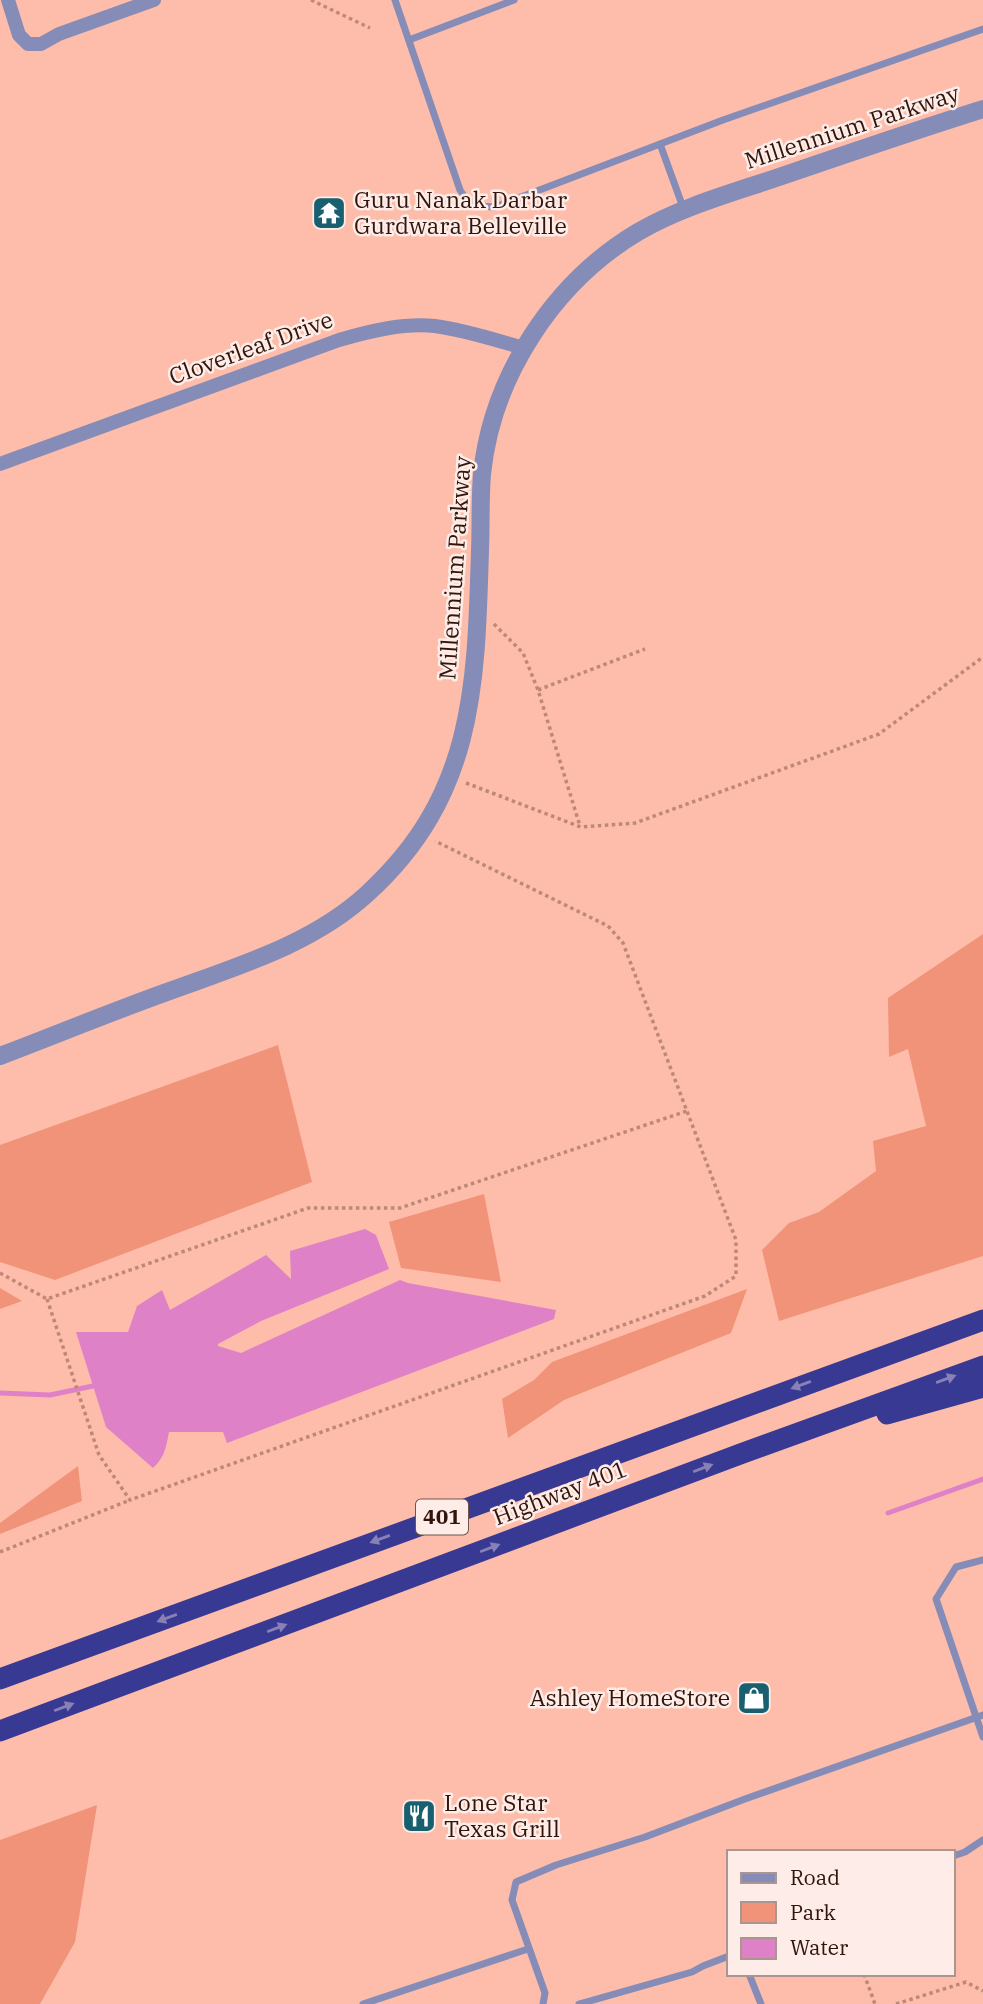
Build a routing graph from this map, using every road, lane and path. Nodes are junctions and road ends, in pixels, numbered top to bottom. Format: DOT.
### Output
graph roads {
  1 [pos="8,0"];
  2 [pos="155,0"];
  3 [pos="311,0"];
  4 [pos="396,0"];
  5 [pos="514,0"];
  6 [pos="370,28"];
  7 [pos="983,29"];
  8 [pos="409,40"];
  9 [pos="983,110"];
  10 [pos="660,144"];
  11 [pos="684,211"];
  12 [pos="524,348"];
  13 [pos="0,464"];
  14 [pos="478,607"];
  15 [pos="645,649"];
  16 [pos="983,657"];
  17 [pos="538,690"];
  18 [pos="451,778"];
  19 [pos="581,827"];
  20 [pos="421,833"];
  21 [pos="0,1056"];
  22 [pos="687,1111"];
  23 [pos="0,1273"];
  24 [pos="47,1299"];
  25 [pos="983,1311"];
  26 [pos="983,1320"];
  27 [pos="865,1362"];
  28 [pos="983,1366"];
  29 [pos="983,1387"];
  30 [pos="743,1453"];
  31 [pos="130,1500"];
  32 [pos="0,1552"];
  33 [pos="983,1560"];
  34 [pos="0,1679"];
  35 [pos="979,1716"];
  36 [pos="0,1731"];
  37 [pos="983,1737"];
  38 [pos="983,1840"];
  39 [pos="955,1855"];
  40 [pos="528,1948"];
  41 [pos="727,1957"];
  42 [pos="751,1976"];
  43 [pos="865,1976"];
  44 [pos="983,1991"];
  45 [pos="363,2004"];
  46 [pos="543,2004"];
  47 [pos="579,2004"];
  48 [pos="761,2004"];
  49 [pos="875,2004"];
  50 [pos="896,2004"];
  1 -- 2 [label="street"];
  3 -- 6 [label="path"];
  4 -- 8 [label="lane"];
  5 -- 8 [label="lane"];
  7 -- 10 [label="lane"];
  8 -- 10 [label="lane"];
  9 -- 11 [label="street, Millennium Parkway"];
  10 -- 11 [label="lane"];
  11 -- 12 [label="street, Millennium Parkway"];
  12 -- 13 [label="street, Cloverleaf Drive"];
  12 -- 14 [label="street, Millennium Parkway"];
  14 -- 17 [label="path"];
  14 -- 18 [label="street, Millennium Parkway"];
  15 -- 17 [label="path"];
  16 -- 19 [label="path"];
  17 -- 19 [label="path"];
  18 -- 19 [label="path"];
  18 -- 20 [label="street, Millennium Parkway"];
  20 -- 21 [label="street, Millennium Parkway"];
  20 -- 22 [label="path"];
  22 -- 24 [label="path"];
  22 -- 31 [label="path"];
  23 -- 24 [label="path"];
  24 -- 31 [label="path"];
  25 -- 27 [label="highway"];
  26 -- 27 [label="highway, Highway 401 / 401"];
  27 -- 34 [label="highway, Highway 401 / 401, one-way"];
  30 -- 28 [label="highway, Highway 401 / 401, one-way"];
  29 -- 30 [label="highway"];
  36 -- 30 [label="highway, Highway 401 / 401, one-way"];
  31 -- 32 [label="path"];
  33 -- 35 [label="lane"];
  35 -- 37 [label="lane"];
  35 -- 40 [label="lane"];
  38 -- 39 [label="lane"];
  40 -- 45 [label="lane"];
  40 -- 46 [label="lane"];
  41 -- 47 [label="lane"];
  42 -- 48 [label="lane"];
  43 -- 49 [label="path"];
  44 -- 50 [label="path"];
}
